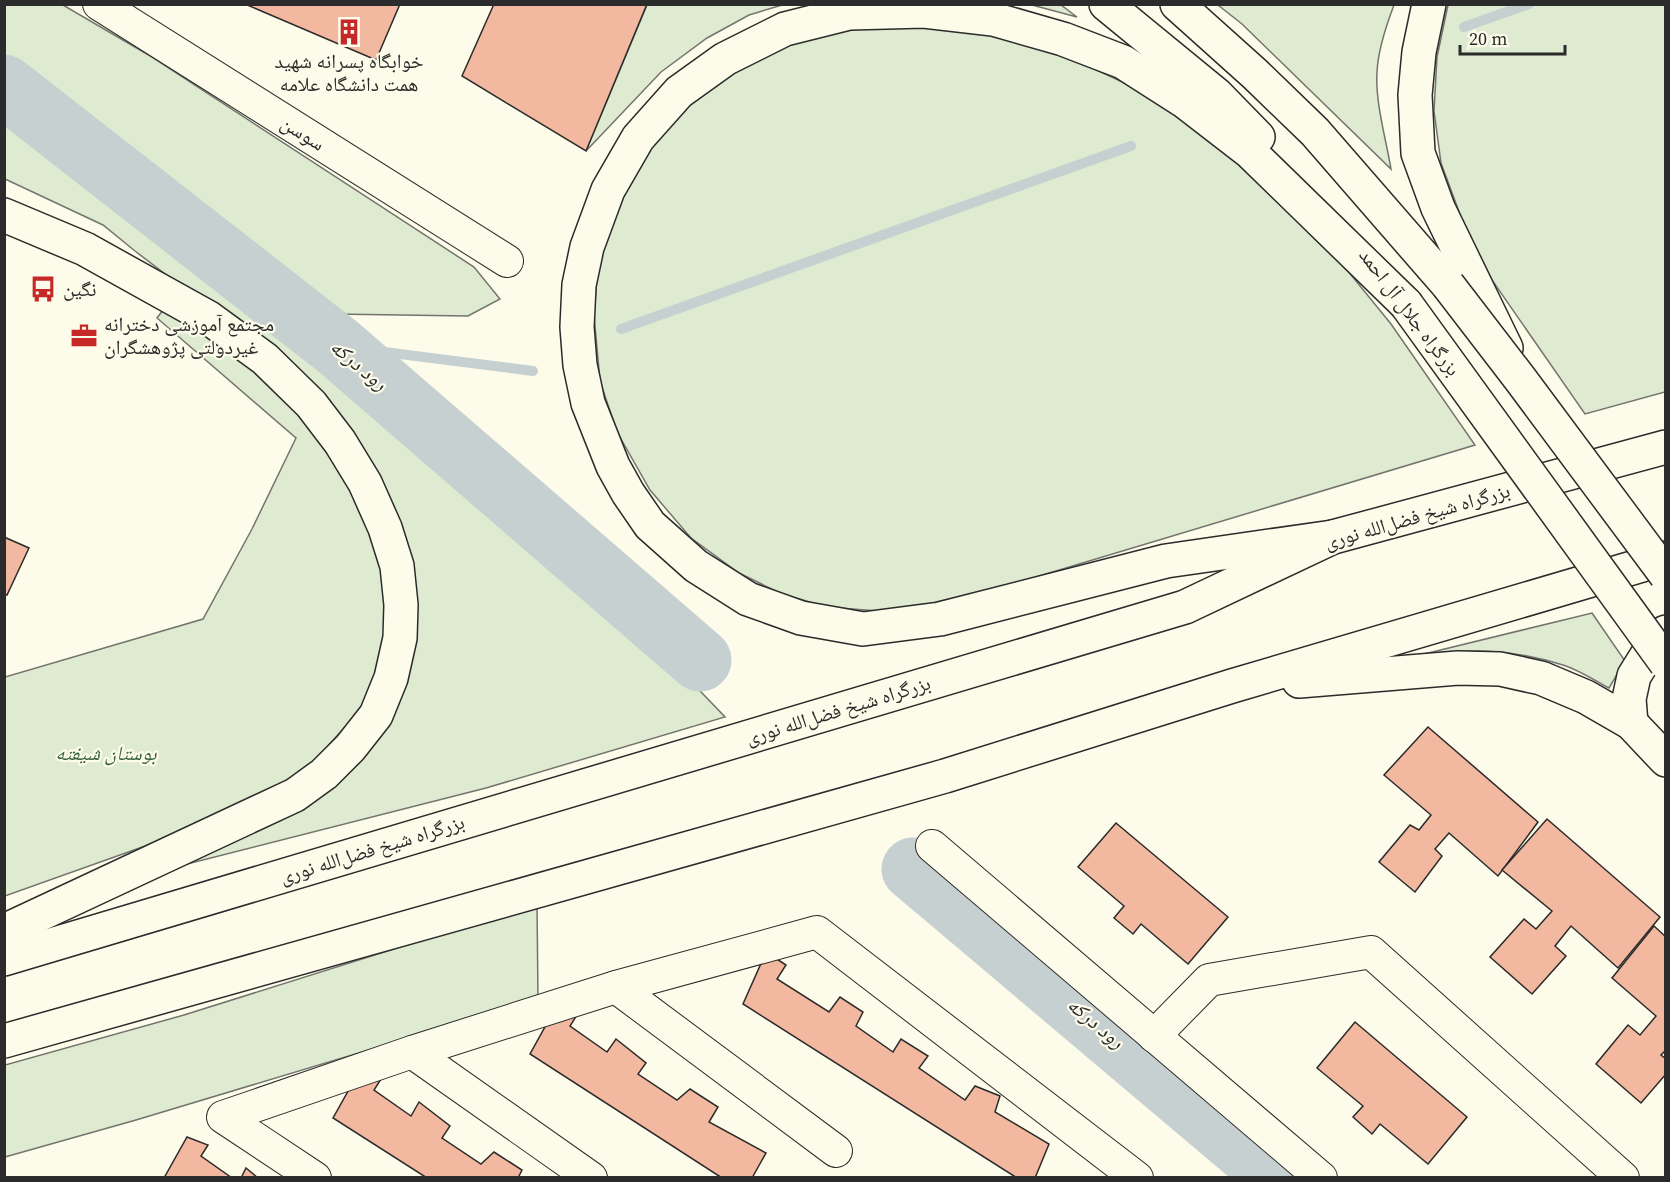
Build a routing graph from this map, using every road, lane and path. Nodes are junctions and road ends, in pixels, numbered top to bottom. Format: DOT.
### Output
graph roads {
  1 [pos="99,4"];
  2 [pos="1106,4"];
  3 [pos="1177,4"];
  4 [pos="1429,4"];
  5 [pos="4,215"];
  6 [pos="507,261"];
  7 [pos="1406,304"];
  8 [pos="1521,380"];
  9 [pos="1665,447"];
  10 [pos="1333,537"];
  11 [pos="1665,558"];
  12 [pos="1665,575"];
  13 [pos="1665,632"];
  14 [pos="1665,663"];
  15 [pos="1232,686"];
  16 [pos="1631,723"];
  17 [pos="1665,760"];
  18 [pos="932,846"];
  19 [pos="4,931"];
  20 [pos="4,959"];
  21 [pos="616,987"];
  22 [pos="1154,1036"];
  23 [pos="4,1041"];
  24 [pos="412,1052"];
  25 [pos="836,1151"];
  26 [pos="1604,1171"];
  27 [pos="315,1178"];
  28 [pos="591,1178"];
  29 [pos="1137,1178"];
  30 [pos="1321,1178"];
  1 -- 6 [label="street, سوسن"];
  2 -- 7 [label="main road, بزرگراه جلال آل احمد"];
  3 -- 8 [label="main road, بزرگراه جلال آل احمد, bridge"];
  4 -- 8 [label="main road, bridge"];
  5 -- 19 [label="main road"];
  7 -- 10 [label="main road"];
  7 -- 14 [label="main road, بزرگراه جلال آل احمد, bridge"];
  8 -- 12 [label="main road, بزرگراه جلال آل احمد, bridge"];
  9 -- 10 [label="main road, بزرگراه شیخ فضل‌الله نوری"];
  10 -- 20 [label="main road, بزرگراه شیخ فضل‌الله نوری"];
  11 -- 15 [label="main road"];
  13 -- 16 [label="main road"];
  15 -- 16 [label="main road"];
  15 -- 23 [label="main road"];
  16 -- 17 [label="main road"];
  18 -- 22 [label="street"];
  21 -- 24 [label="street"];
  21 -- 25 [label="street"];
  21 -- 29 [label="street"];
  22 -- 26 [label="street"];
  22 -- 30 [label="street"];
  24 -- 27 [label="street"];
  24 -- 28 [label="street"];
}
